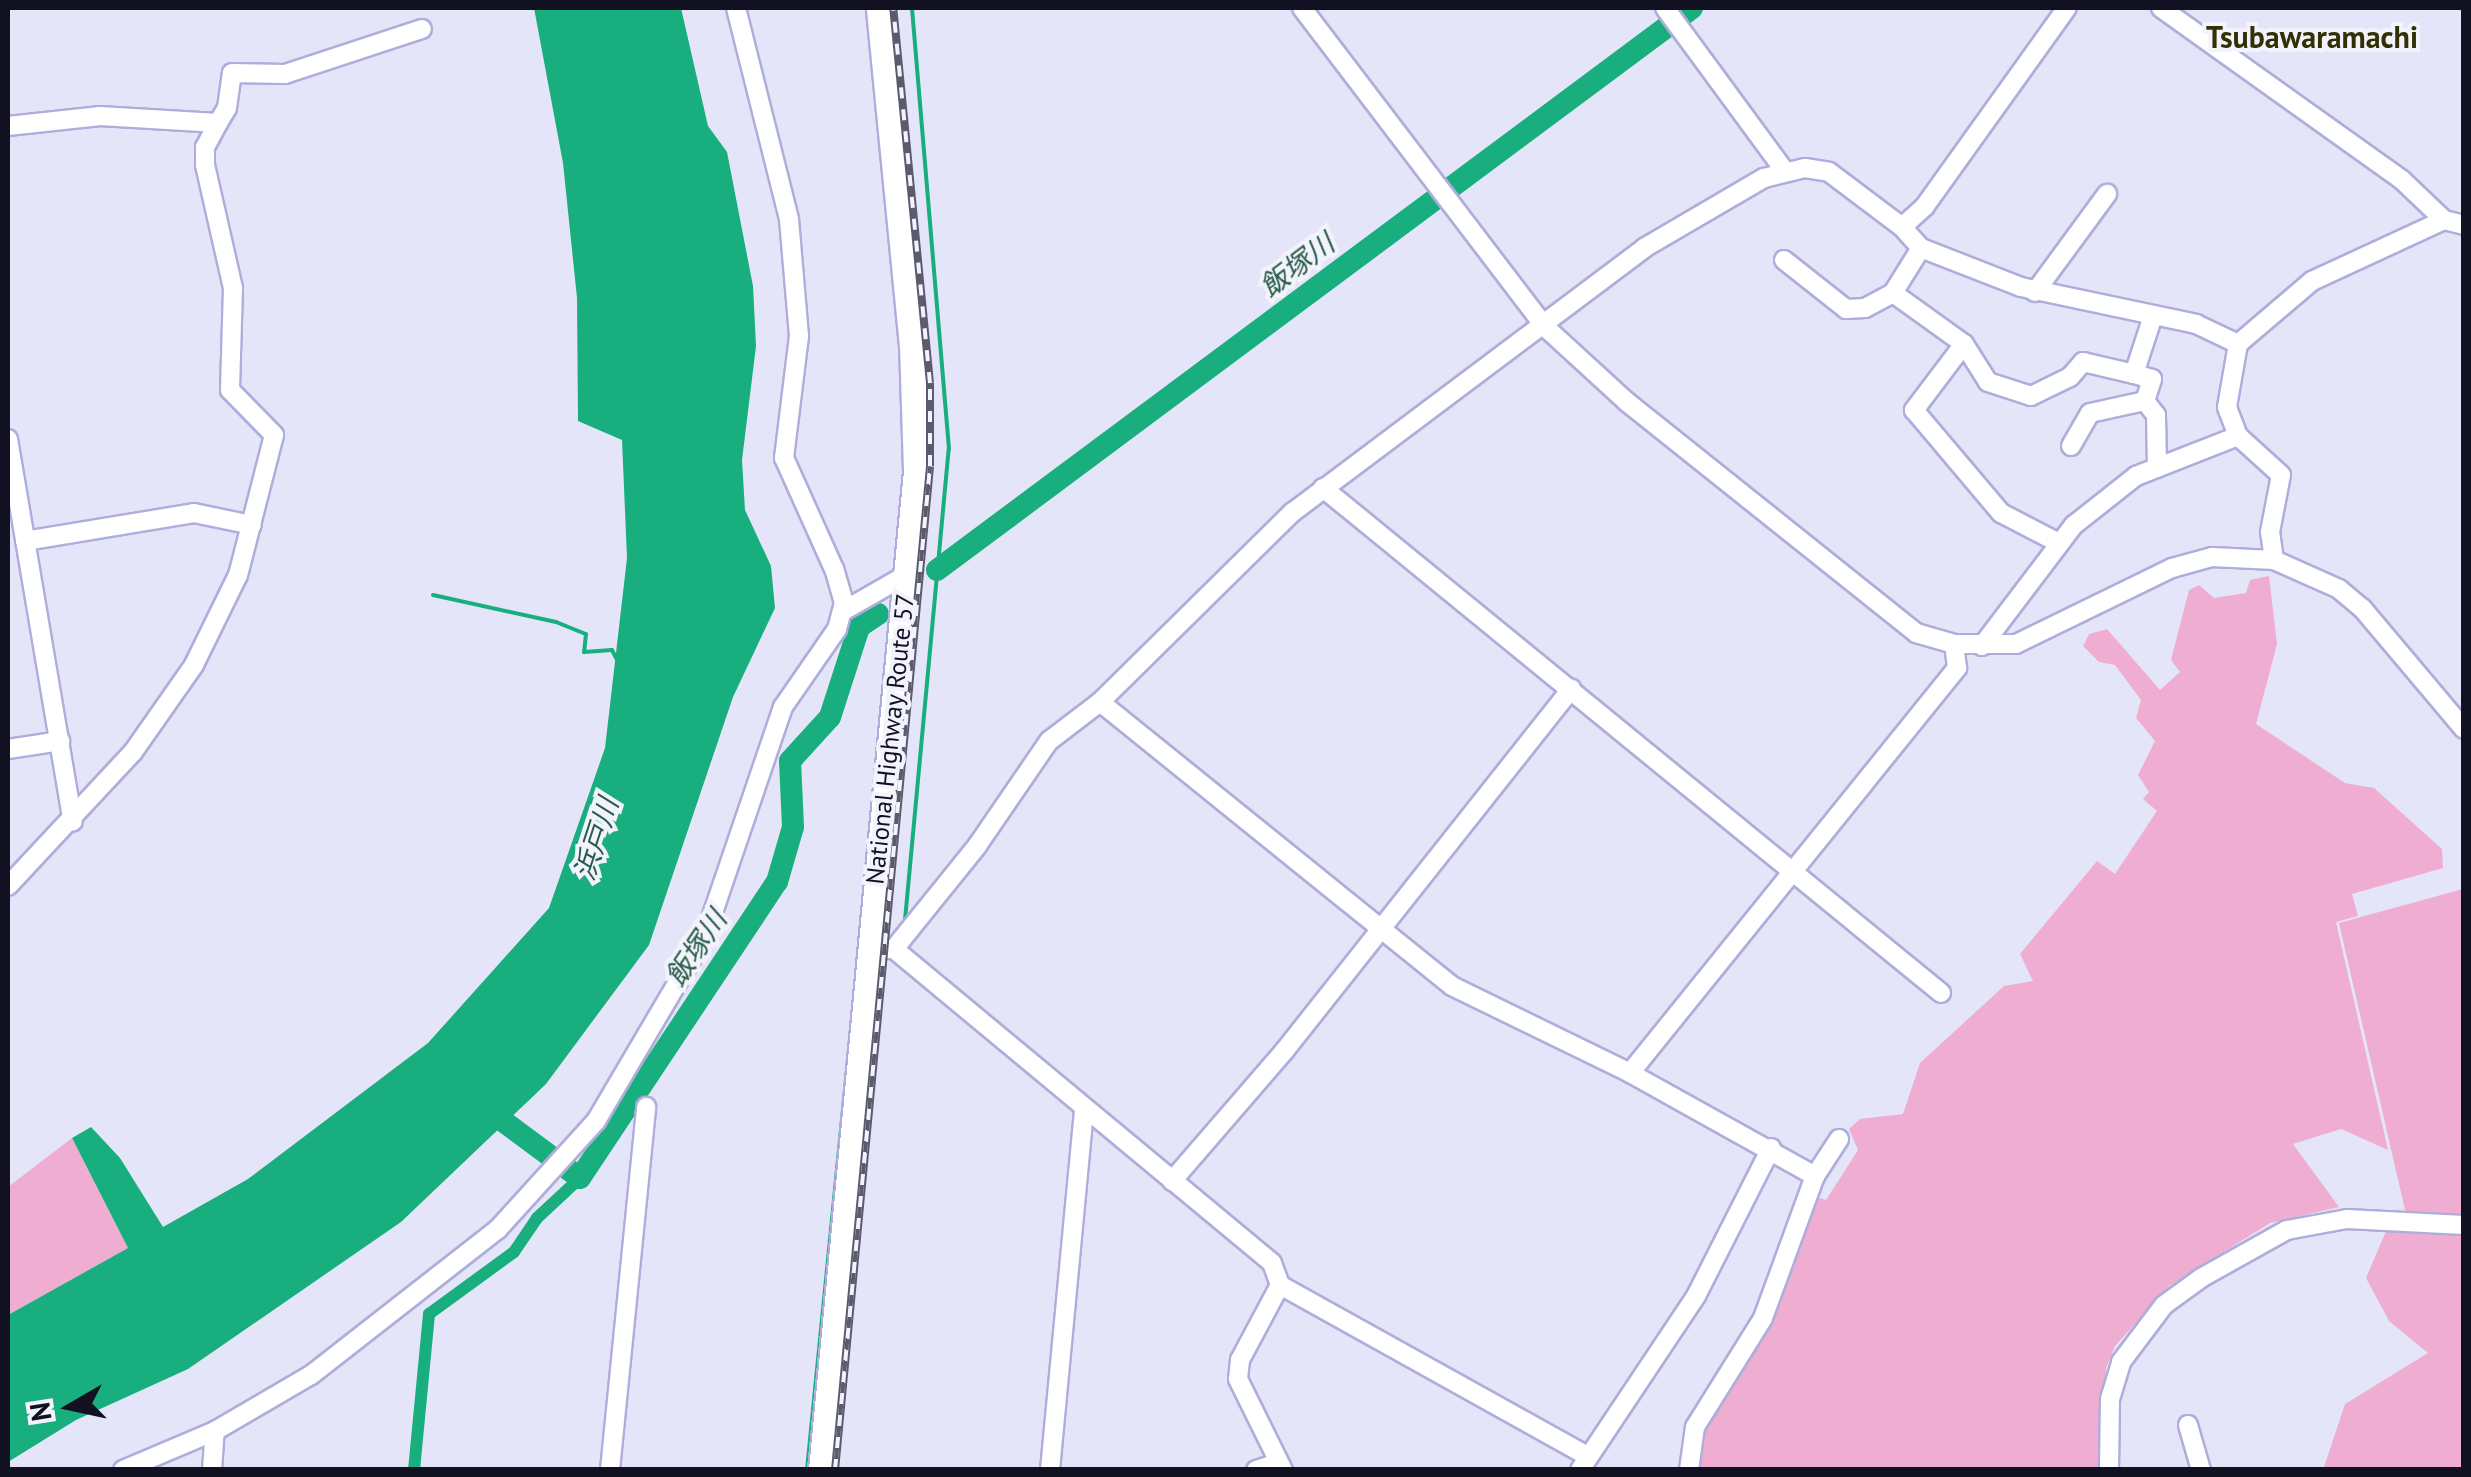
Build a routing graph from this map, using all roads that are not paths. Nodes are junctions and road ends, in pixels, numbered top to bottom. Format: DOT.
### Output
graph roads {
  1 [pos="736,8"];
  2 [pos="879,8"];
  3 [pos="1302,8"];
  4 [pos="2066,8"];
  5 [pos="2162,8"];
  6 [pos="1672,16"];
  7 [pos="422,29"];
  8 [pos="218,123"];
  9 [pos="8,126"];
  10 [pos="1784,170"];
  11 [pos="2108,194"];
  12 [pos="2444,220"];
  13 [pos="2464,225"];
  14 [pos="1902,227"];
  15 [pos="1921,248"];
  16 [pos="1784,260"];
  17 [pos="2035,292"];
  18 [pos="1893,294"];
  19 [pos="2153,316"];
  20 [pos="1544,326"];
  21 [pos="1964,344"];
  22 [pos="2238,344"];
  23 [pos="2134,374"];
  24 [pos="2145,401"];
  25 [pos="2238,436"];
  26 [pos="8,439"];
  27 [pos="2071,446"];
  28 [pos="2157,468"];
  29 [pos="1323,488"];
  30 [pos="252,525"];
  31 [pos="25,541"];
  32 [pos="2057,542"];
  33 [pos="2274,560"];
  34 [pos="906,576"];
  35 [pos="844,611"];
  36 [pos="1954,644"];
  37 [pos="1982,646"];
  38 [pos="1571,689"];
  39 [pos="1100,702"];
  40 [pos="2464,729"];
  41 [pos="60,742"];
  42 [pos="8,749"];
  43 [pos="73,822"];
  44 [pos="1794,872"];
  45 [pos="8,886"];
  46 [pos="1377,932"];
  47 [pos="882,949"];
  48 [pos="1941,992"];
  49 [pos="1630,1073"];
  50 [pos="646,1107"];
  51 [pos="1084,1112"];
  52 [pos="1838,1139"];
  53 [pos="1771,1148"];
  54 [pos="1816,1176"];
  55 [pos="1172,1181"];
  56 [pos="2464,1224"];
  57 [pos="1280,1285"];
  58 [pos="2188,1425"];
  59 [pos="215,1431"];
  60 [pos="1583,1462"];
  61 [pos="1280,1466"];
  62 [pos="123,1470"];
  63 [pos="212,1470"];
  64 [pos="610,1470"];
  65 [pos="821,1470"];
  66 [pos="1050,1470"];
  67 [pos="1256,1470"];
  68 [pos="1690,1470"];
  69 [pos="2109,1470"];
  70 [pos="2201,1470"];
  1 -- 35 [label="street"];
  2 -- 34 [label="highway, National Highway Route 57"];
  3 -- 20 [label="street"];
  4 -- 14 [label="street"];
  5 -- 12 [label="street"];
  6 -- 10 [label="street"];
  7 -- 8 [label="street"];
  8 -- 9 [label="street"];
  8 -- 30 [label="street"];
  10 -- 14 [label="street"];
  10 -- 20 [label="street"];
  11 -- 17 [label="street"];
  12 -- 13 [label="street"];
  12 -- 22 [label="street"];
  14 -- 15 [label="street"];
  15 -- 17 [label="street"];
  15 -- 18 [label="street"];
  16 -- 18 [label="street"];
  17 -- 19 [label="street"];
  18 -- 21 [label="street"];
  19 -- 22 [label="street"];
  19 -- 23 [label="street"];
  20 -- 29 [label="street"];
  20 -- 36 [label="street"];
  21 -- 23 [label="street"];
  21 -- 32 [label="street"];
  22 -- 25 [label="street"];
  23 -- 24 [label="street"];
  24 -- 27 [label="street"];
  24 -- 28 [label="street"];
  25 -- 28 [label="street"];
  25 -- 33 [label="street"];
  26 -- 31 [label="street"];
  28 -- 32 [label="street"];
  29 -- 38 [label="street"];
  29 -- 39 [label="street"];
  30 -- 31 [label="street"];
  30 -- 43 [label="street"];
  31 -- 41 [label="street"];
  32 -- 37 [label="street"];
  33 -- 37 [label="street"];
  33 -- 40 [label="street"];
  34 -- 35 [label="street"];
  34 -- 47 [label="highway, National Highway Route 57"];
  35 -- 59 [label="street"];
  36 -- 37 [label="street"];
  36 -- 44 [label="street"];
  38 -- 44 [label="street"];
  38 -- 46 [label="street"];
  39 -- 46 [label="street"];
  39 -- 47 [label="street"];
  41 -- 42 [label="street"];
  41 -- 43 [label="street"];
  43 -- 45 [label="street"];
  44 -- 48 [label="street"];
  44 -- 49 [label="street"];
  46 -- 49 [label="street"];
  46 -- 55 [label="street"];
  47 -- 51 [label="street"];
  47 -- 65 [label="highway, National Highway Route 57"];
  49 -- 53 [label="street"];
  50 -- 64 [label="street"];
  51 -- 55 [label="street"];
  51 -- 66 [label="street"];
  52 -- 54 [label="street"];
  53 -- 54 [label="street"];
  53 -- 60 [label="street"];
  54 -- 68 [label="street"];
  55 -- 57 [label="street"];
  56 -- 69 [label="street"];
  57 -- 60 [label="street"];
  57 -- 61 [label="street"];
  58 -- 70 [label="street"];
  59 -- 62 [label="street"];
  59 -- 63 [label="street"];
  61 -- 67 [label="street"];
}
